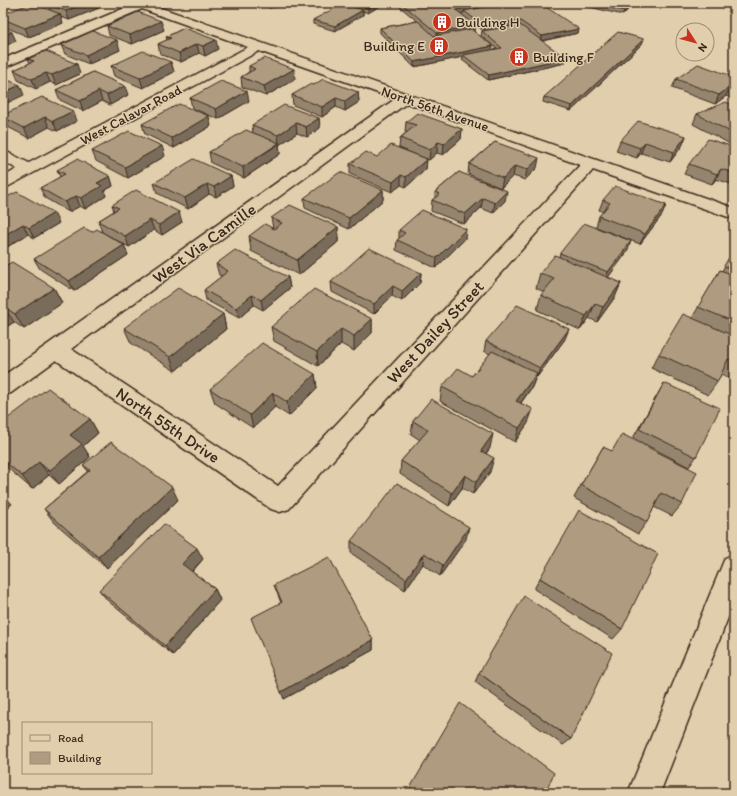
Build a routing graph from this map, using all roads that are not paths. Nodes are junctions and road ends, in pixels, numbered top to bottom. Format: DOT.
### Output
graph roads {
  1 [pos="139,4"];
  2 [pos="259,46"];
  3 [pos="3,64"];
  4 [pos="406,98"];
  5 [pos="3,155"];
  6 [pos="591,163"];
  7 [pos="29,169"];
  8 [pos="3,183"];
  9 [pos="734,214"];
  10 [pos="56,350"];
  11 [pos="3,387"];
  12 [pos="280,501"];
  13 [pos="734,567"];
  14 [pos="644,793"];
  1 -- 2 [label="street, North 56th Avenue"];
  1 -- 3 [label="street"];
  2 -- 4 [label="street, North 56th Avenue"];
  2 -- 7 [label="street, West Calavar Road"];
  4 -- 6 [label="street, North 56th Avenue"];
  4 -- 10 [label="street, West Via Camille"];
  5 -- 7 [label="street"];
  6 -- 9 [label="street, North 56th Avenue"];
  6 -- 12 [label="street, West Dailey Street"];
  7 -- 8 [label="street, West Calavar Road"];
  10 -- 11 [label="street, West Via Camille"];
  10 -- 12 [label="street, North 55th Drive"];
  13 -- 14 [label="street"];
}
